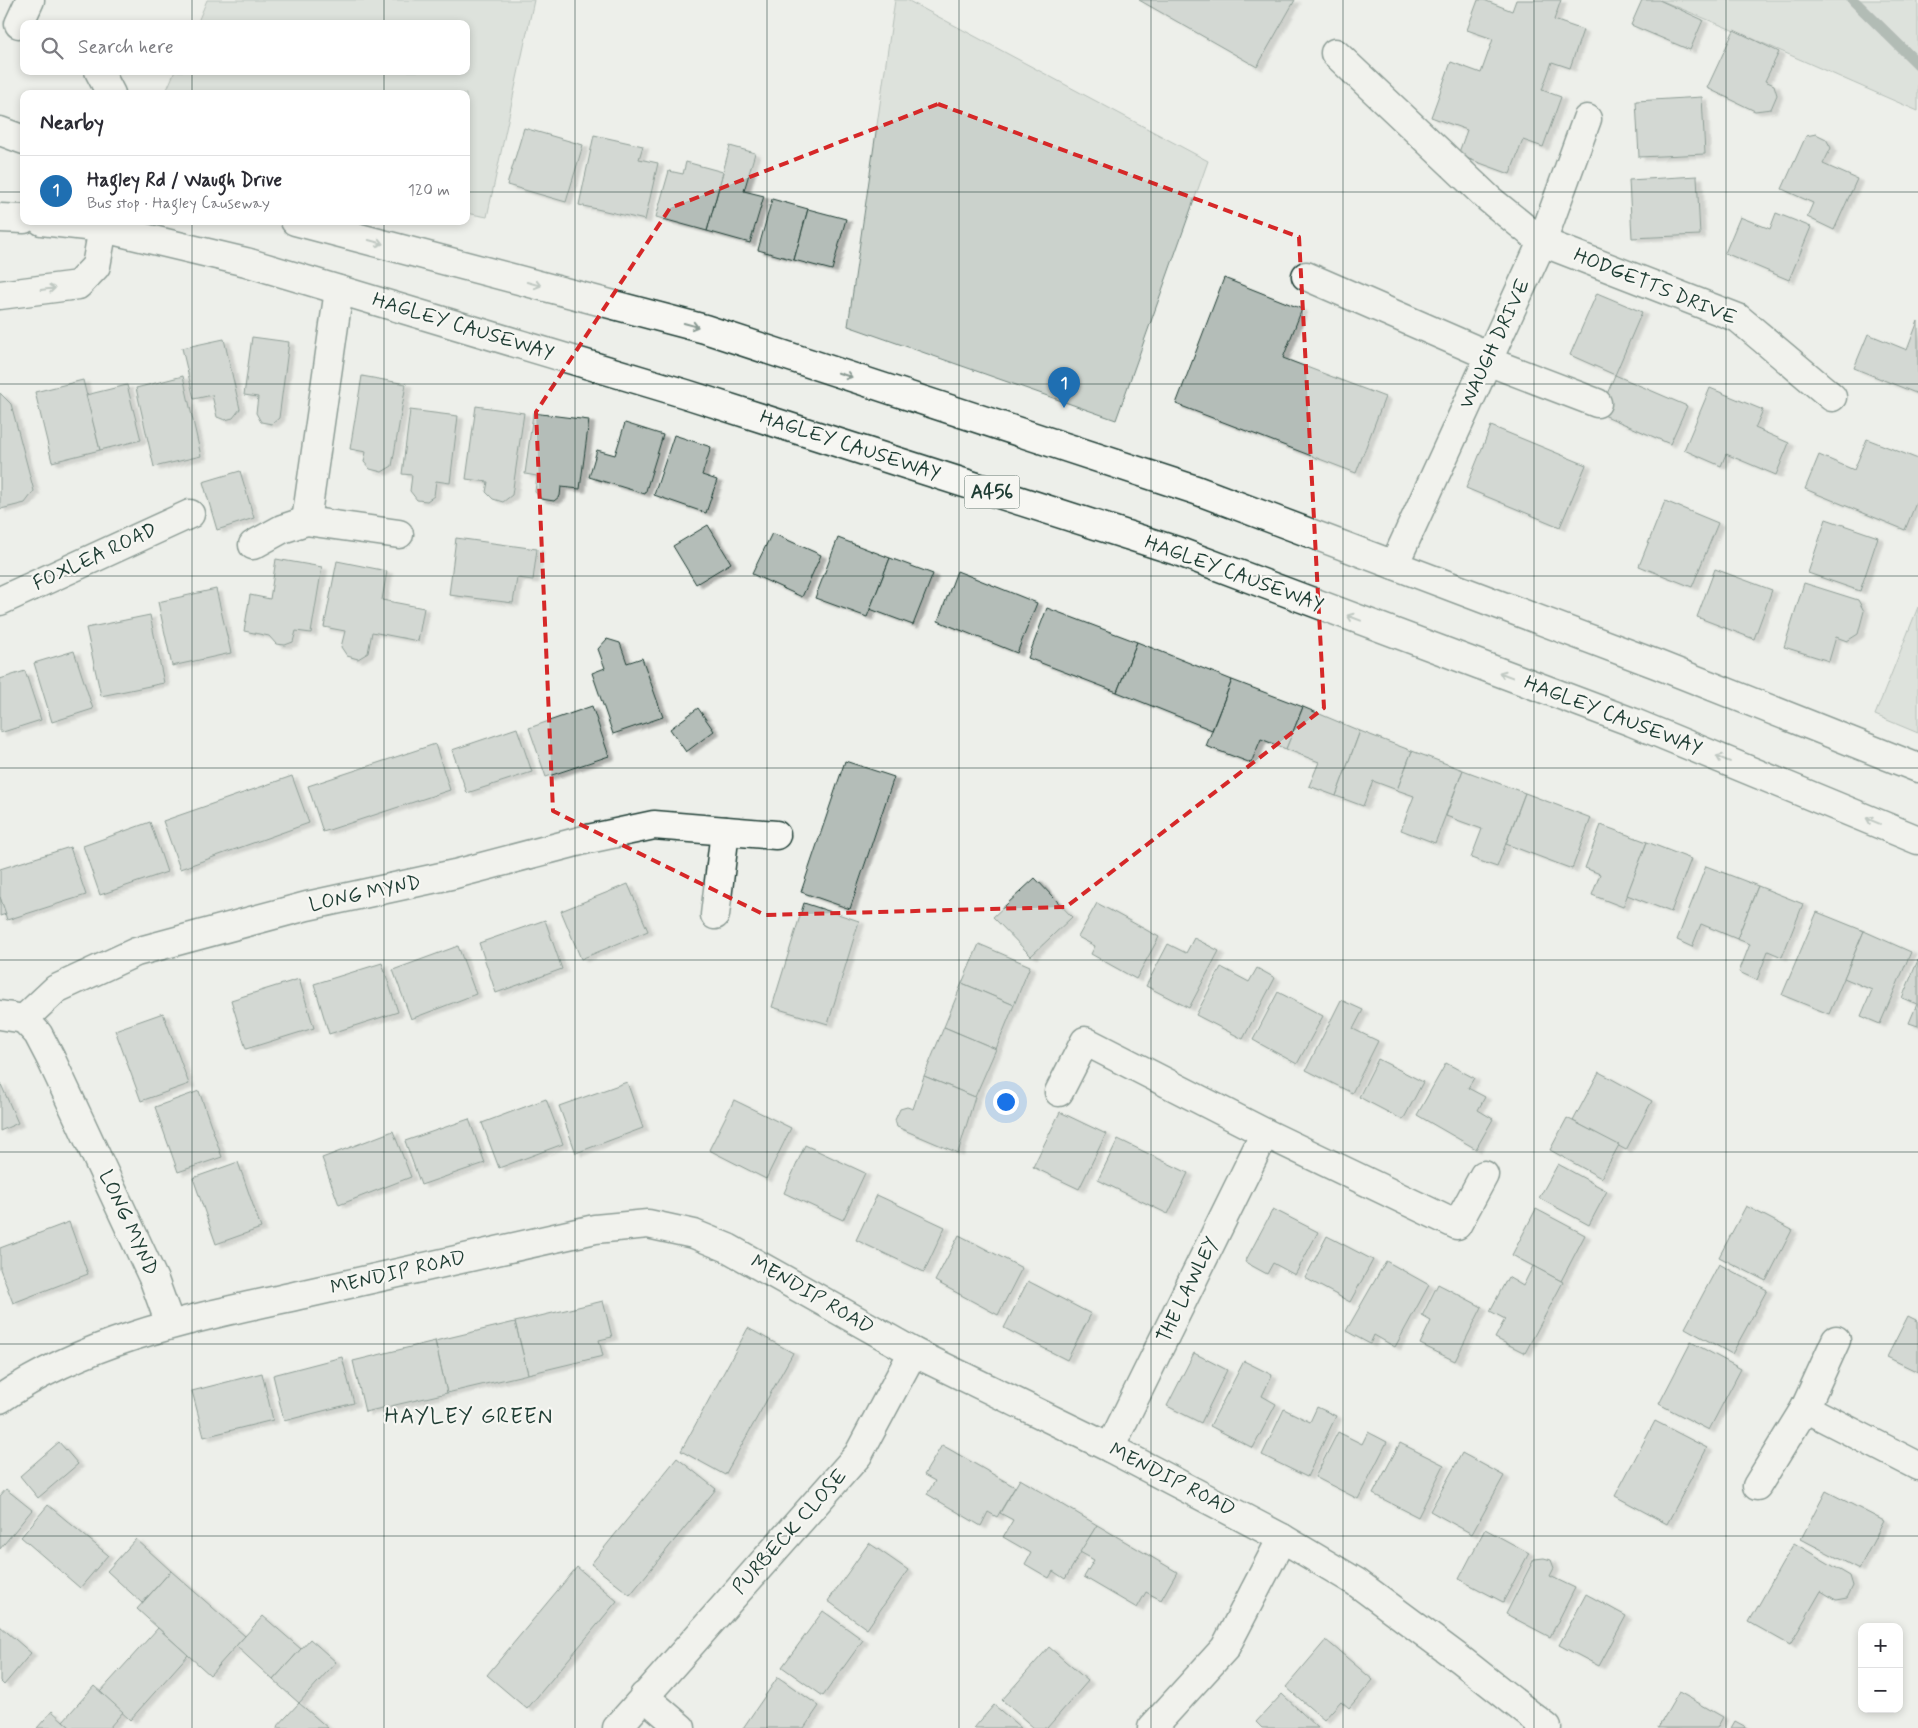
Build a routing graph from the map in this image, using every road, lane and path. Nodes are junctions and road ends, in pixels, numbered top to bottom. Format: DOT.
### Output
graph roads {
  1 [pos="30,0"];
  2 [pos="14,22"];
  3 [pos="1335,53"];
  4 [pos="100,75"];
  5 [pos="109,90"];
  6 [pos="1587,119"];
  7 [pos="0,131"];
  8 [pos="20,138"];
  9 [pos="0,218"];
  10 [pos="20,219"];
  11 [pos="77,225"];
  12 [pos="310,225"];
  13 [pos="103,228"];
  14 [pos="1542,242"];
  15 [pos="1306,276"];
  16 [pos="339,290"];
  17 [pos="0,295"];
  18 [pos="1489,358"];
  19 [pos="1832,397"];
  20 [pos="1597,403"];
  21 [pos="190,514"];
  22 [pos="306,521"];
  23 [pos="399,534"];
  24 [pos="253,545"];
  25 [pos="1394,565"];
  26 [pos="0,601"];
  27 [pos="1918,768"];
  28 [pos="725,831"];
  29 [pos="776,835"];
  30 [pos="1918,840"];
  31 [pos="715,915"];
  32 [pos="12,1017"];
  33 [pos="1058,1092"];
  34 [pos="1265,1133"];
  35 [pos="1484,1175"];
  36 [pos="170,1324"];
  37 [pos="1836,1340"];
  38 [pos="913,1352"];
  39 [pos="0,1399"];
  40 [pos="1805,1408"];
  41 [pos="1110,1448"];
  42 [pos="1918,1466"];
  43 [pos="1757,1486"];
  44 [pos="1282,1538"];
  45 [pos="644,1696"];
  46 [pos="617,1728"];
  47 [pos="681,1728"];
  48 [pos="1152,1728"];
  49 [pos="1548,1728"];
  1 -- 2 [label="main road"];
  3 -- 14 [label="main road, HODGETTS DRIVE"];
  4 -- 5 [label="main road"];
  6 -- 14 [label="main road, WAUGH DRIVE"];
  7 -- 8 [label="main road"];
  9 -- 10 [label="main road"];
  11 -- 13 [label="main road, HAGLEY CAUSEWAY / A456"];
  12 -- 25 [label="main road, one-way"];
  13 -- 16 [label="main road, HAGLEY CAUSEWAY / A456"];
  17 -- 13 [label="main road, one-way"];
  14 -- 18 [label="main road, WAUGH DRIVE"];
  14 -- 19 [label="main road, HODGETTS DRIVE"];
  15 -- 18 [label="main road"];
  16 -- 22 [label="main road"];
  30 -- 16 [label="main road, HAGLEY CAUSEWAY / A456, one-way"];
  18 -- 20 [label="main road"];
  18 -- 25 [label="main road, WAUGH DRIVE"];
  21 -- 26 [label="main road, FOXLEA ROAD"];
  22 -- 23 [label="main road"];
  22 -- 24 [label="main road"];
  25 -- 27 [label="main road"];
  28 -- 29 [label="main road, LONG MYND"];
  28 -- 31 [label="main road"];
  28 -- 32 [label="main road, LONG MYND"];
  32 -- 36 [label="main road, LONG MYND"];
  33 -- 34 [label="main road"];
  34 -- 35 [label="main road"];
  34 -- 41 [label="main road, THE LAWLEY"];
  36 -- 38 [label="main road, MENDIP ROAD"];
  36 -- 39 [label="main road, MENDIP ROAD"];
  37 -- 40 [label="main road"];
  38 -- 41 [label="main road, MENDIP ROAD"];
  38 -- 45 [label="main road, PURBECK CLOSE"];
  40 -- 42 [label="main road"];
  40 -- 43 [label="main road"];
  41 -- 44 [label="main road, MENDIP ROAD"];
  44 -- 48 [label="main road"];
  44 -- 49 [label="main road, MENDIP ROAD"];
  45 -- 46 [label="main road, PURBECK CLOSE"];
  45 -- 47 [label="main road"];
}
